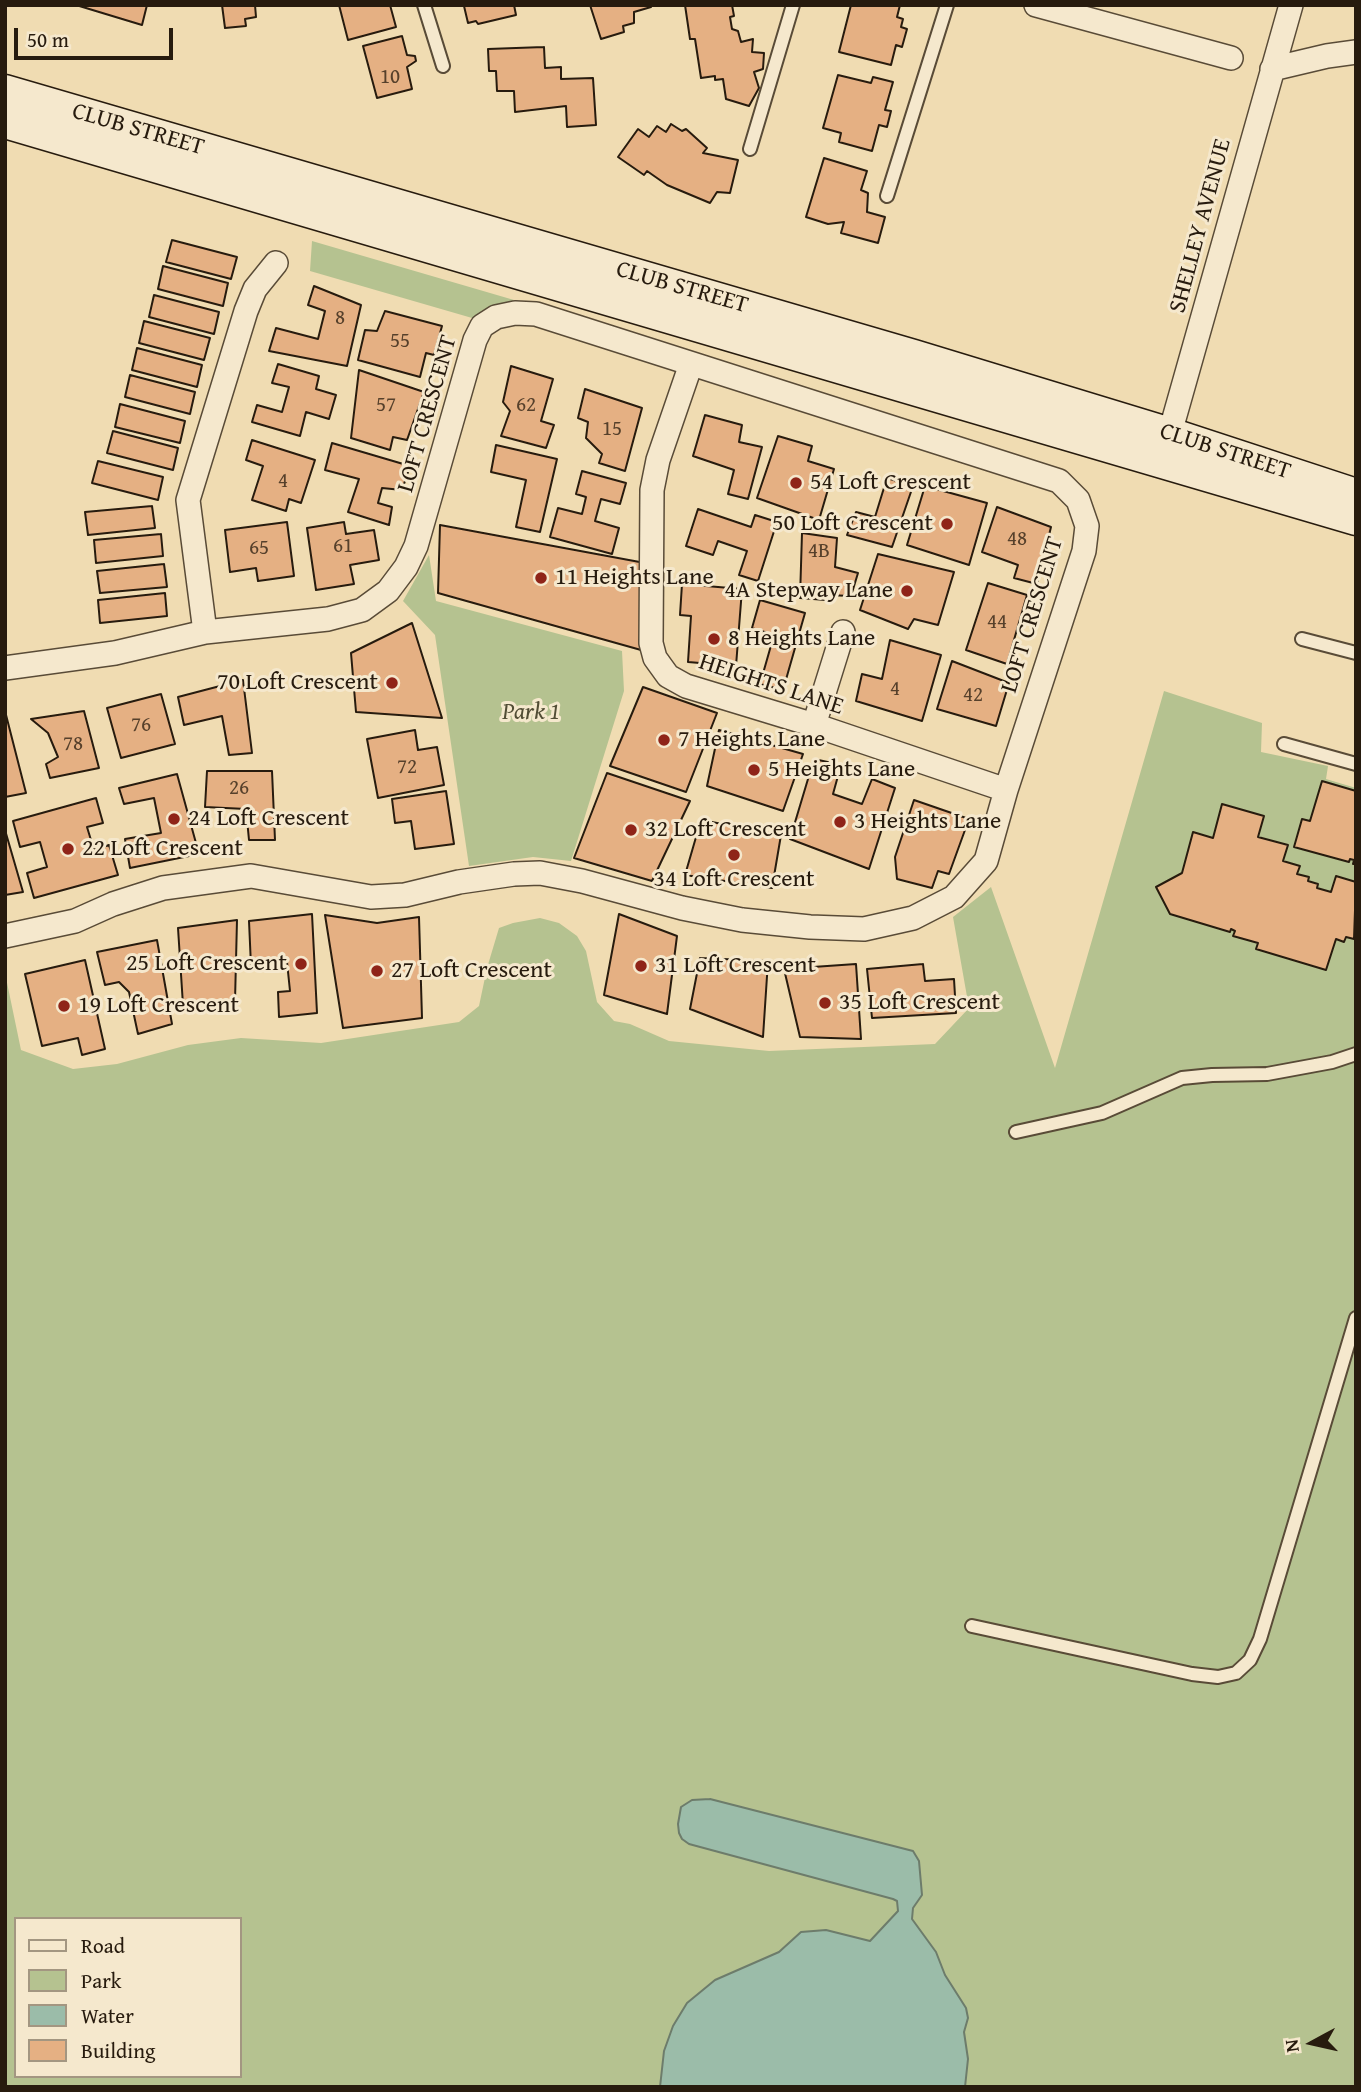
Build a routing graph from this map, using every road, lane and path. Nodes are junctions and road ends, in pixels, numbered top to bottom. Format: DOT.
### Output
graph roads {
  1 [pos="424,5"];
  2 [pos="793,5"];
  3 [pos="947,5"];
  4 [pos="1036,5"];
  5 [pos="1291,5"];
  6 [pos="1356,52"];
  7 [pos="1231,58"];
  8 [pos="443,66"];
  9 [pos="1272,69"];
  10 [pos="5,91"];
  11 [pos="5,122"];
  12 [pos="750,149"];
  13 [pos="887,196"];
  14 [pos="276,262"];
  15 [pos="691,364"];
  16 [pos="1166,448"];
  17 [pos="1356,495"];
  18 [pos="1356,519"];
  19 [pos="205,632"];
  20 [pos="843,632"];
  21 [pos="1302,639"];
  22 [pos="1356,653"];
  23 [pos="5,668"];
  24 [pos="814,725"];
  25 [pos="1284,744"];
  26 [pos="1356,764"];
  27 [pos="1006,790"];
  28 [pos="5,936"];
  29 [pos="1356,1054"];
  30 [pos="1016,1132"];
  31 [pos="1356,1318"];
  32 [pos="972,1626"];
  1 -- 8 [label="lane"];
  2 -- 12 [label="lane"];
  3 -- 13 [label="lane"];
  4 -- 7 [label="street"];
  5 -- 9 [label="street, SHELLEY AVENUE"];
  6 -- 9 [label="street"];
  9 -- 16 [label="street, SHELLEY AVENUE"];
  10 -- 16 [label="main road, CLUB STREET"];
  11 -- 16 [label="main road, CLUB STREET"];
  14 -- 19 [label="street"];
  15 -- 19 [label="street, LOFT CRESCENT"];
  15 -- 24 [label="street, HEIGHTS LANE"];
  15 -- 27 [label="street, LOFT CRESCENT"];
  16 -- 17 [label="main road, CLUB STREET"];
  16 -- 18 [label="main road, CLUB STREET"];
  19 -- 23 [label="street, LOFT CRESCENT"];
  20 -- 24 [label="street"];
  21 -- 22 [label="lane"];
  24 -- 27 [label="street, HEIGHTS LANE"];
  25 -- 26 [label="lane"];
  27 -- 28 [label="street, LOFT CRESCENT"];
  29 -- 30 [label="lane"];
  31 -- 32 [label="lane"];
}
